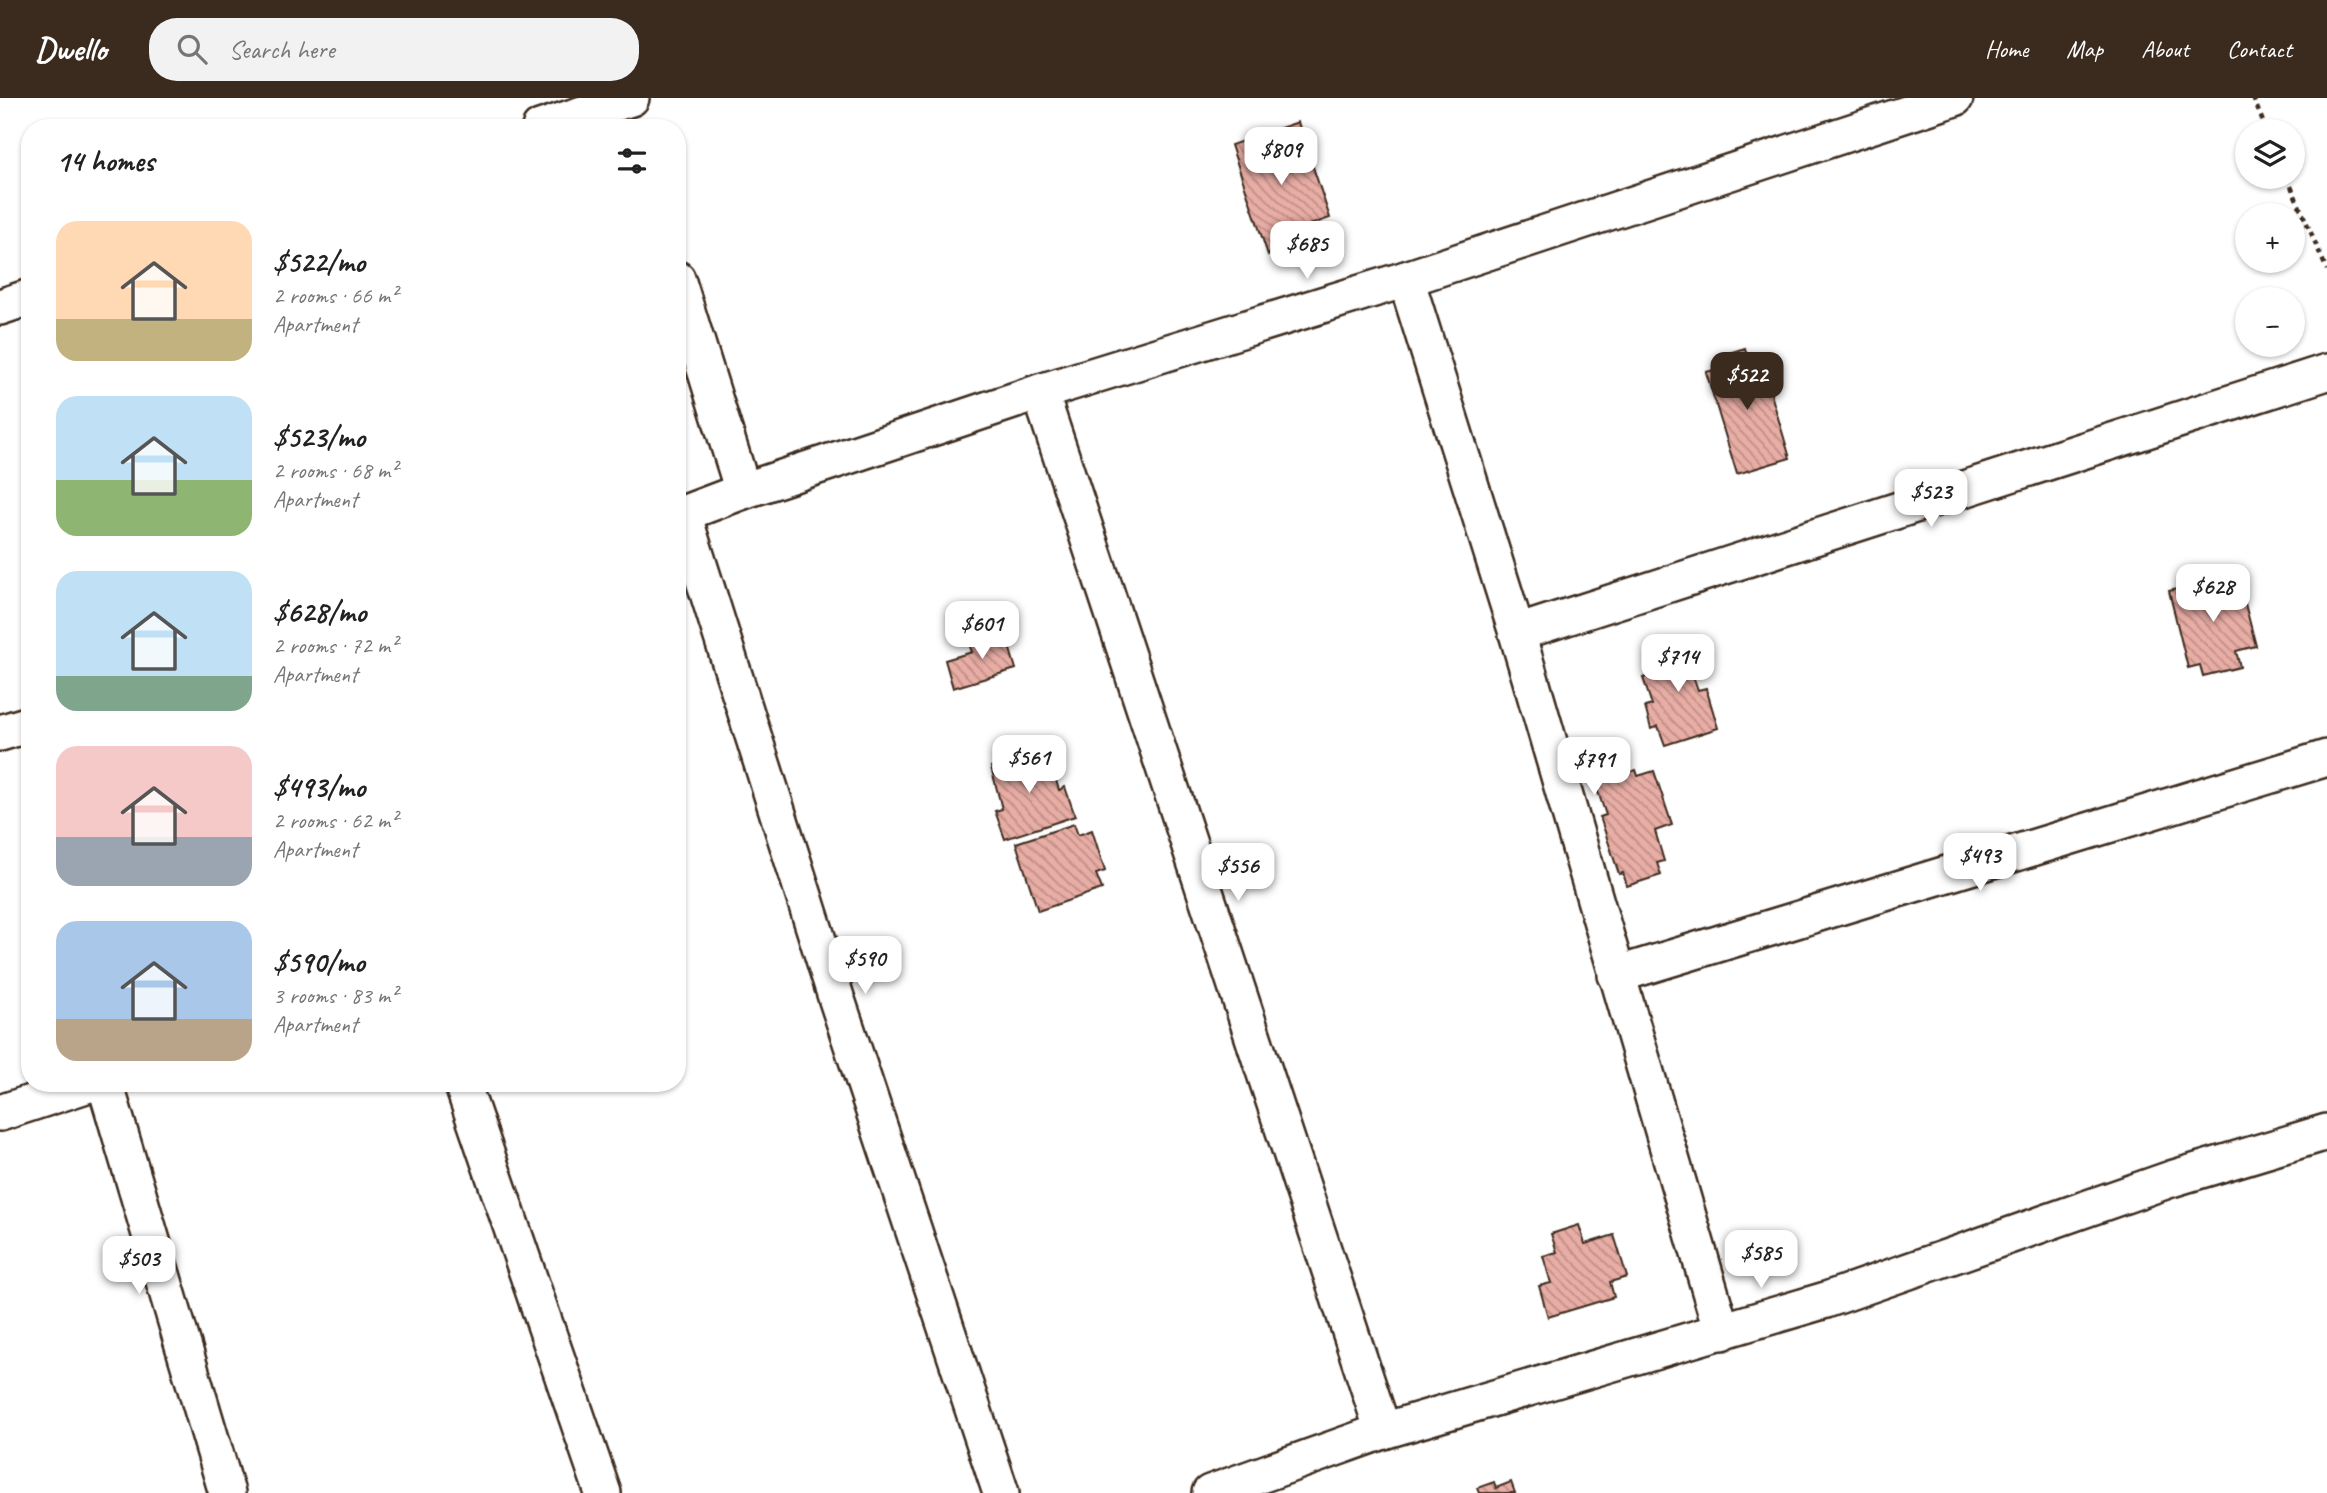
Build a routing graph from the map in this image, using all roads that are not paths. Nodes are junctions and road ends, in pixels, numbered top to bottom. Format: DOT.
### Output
graph roads {
  1 [pos="1955,98"];
  2 [pos="628,109"];
  3 [pos="582,119"];
  4 [pos="1406,279"];
  5 [pos="21,300"];
  6 [pos="0,307"];
  7 [pos="686,308"];
  8 [pos="2327,372"];
  9 [pos="1040,392"];
  10 [pos="743,491"];
  11 [pos="686,513"];
  12 [pos="686,534"];
  13 [pos="1517,633"];
  14 [pos="21,727"];
  15 [pos="0,733"];
  16 [pos="2327,758"];
  17 [pos="1616,975"];
  18 [pos="64,1092"];
  19 [pos="108,1092"];
  20 [pos="465,1092"];
  21 [pos="0,1113"];
  22 [pos="2327,1132"];
  23 [pos="1723,1332"];
  24 [pos="1383,1431"];
  25 [pos="227,1493"];
  26 [pos="603,1493"];
  27 [pos="1001,1493"];
  28 [pos="1210,1493"];
  1 -- 4 [label="street"];
  2 -- 3 [label="street"];
  4 -- 9 [label="street"];
  4 -- 13 [label="street"];
  5 -- 6 [label="street"];
  7 -- 10 [label="street"];
  8 -- 13 [label="street"];
  9 -- 10 [label="street"];
  9 -- 24 [label="street"];
  10 -- 11 [label="street"];
  12 -- 27 [label="street"];
  13 -- 17 [label="street"];
  14 -- 15 [label="street"];
  16 -- 17 [label="street"];
  17 -- 23 [label="street"];
  18 -- 21 [label="street"];
  19 -- 25 [label="street"];
  20 -- 26 [label="street"];
  22 -- 23 [label="street"];
  23 -- 24 [label="street"];
  24 -- 28 [label="street"];
}
